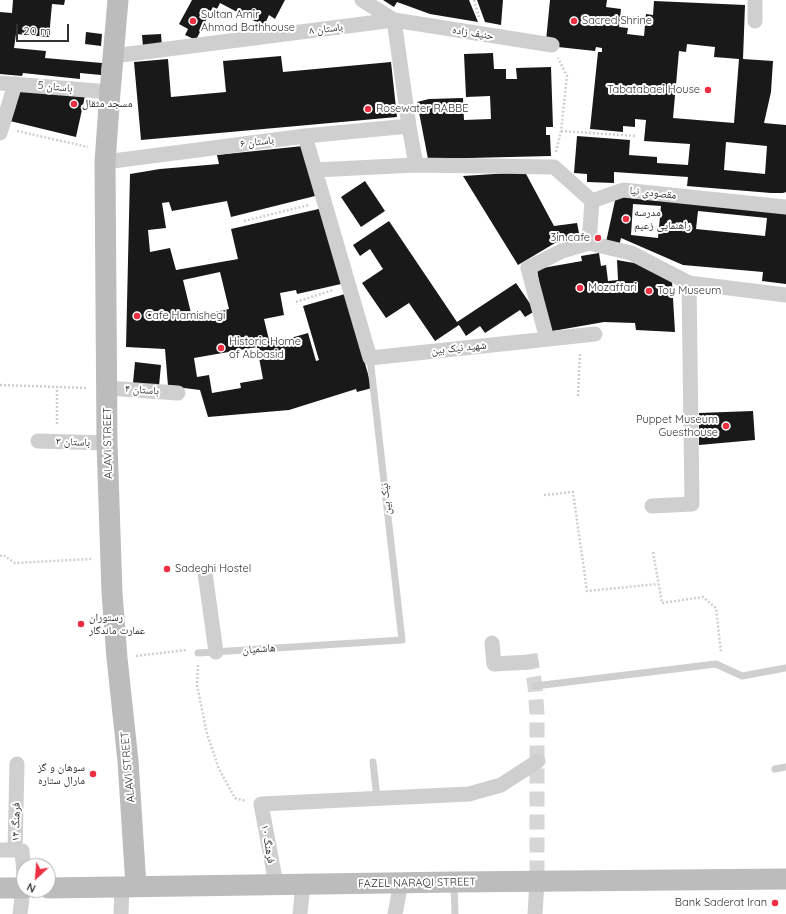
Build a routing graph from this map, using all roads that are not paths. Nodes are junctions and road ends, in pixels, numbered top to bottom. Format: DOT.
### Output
graph roads {
  1 [pos="118,0"];
  2 [pos="362,0"];
  3 [pos="755,0"];
  4 [pos="394,20"];
  5 [pos="755,21"];
  6 [pos="552,46"];
  7 [pos="113,56"];
  8 [pos="7,84"];
  9 [pos="110,92"];
  10 [pos="409,126"];
  11 [pos="1,130"];
  12 [pos="305,136"];
  13 [pos="106,157"];
  14 [pos="416,165"];
  15 [pos="315,170"];
  16 [pos="592,201"];
  17 [pos="786,207"];
  18 [pos="589,243"];
  19 [pos="689,283"];
  20 [pos="786,295"];
  21 [pos="588,334"];
  22 [pos="547,339"];
  23 [pos="370,358"];
  24 [pos="107,388"];
  25 [pos="178,393"];
  26 [pos="38,441"];
  27 [pos="107,443"];
  28 [pos="652,506"];
  29 [pos="205,573"];
  30 [pos="402,640"];
  31 [pos="492,643"];
  32 [pos="216,652"];
  33 [pos="198,653"];
  34 [pos="531,662"];
  35 [pos="786,668"];
  36 [pos="535,686"];
  37 [pos="538,761"];
  38 [pos="373,762"];
  39 [pos="17,764"];
  40 [pos="786,767"];
  41 [pos="775,769"];
  42 [pos="378,798"];
  43 [pos="0,850"];
  44 [pos="15,850"];
  45 [pos="22,858"];
  46 [pos="786,879"];
  47 [pos="454,882"];
  48 [pos="537,882"];
  49 [pos="402,883"];
  50 [pos="276,884"];
  51 [pos="303,884"];
  52 [pos="16,885"];
  53 [pos="129,886"];
  54 [pos="0,888"];
  55 [pos="56,888"];
  56 [pos="22,898"];
  57 [pos="20,914"];
  58 [pos="121,914"];
  59 [pos="300,914"];
  60 [pos="395,914"];
  61 [pos="455,914"];
  62 [pos="535,914"];
  1 -- 7 [label="main road, ALAVI STREET"];
  2 -- 4 [label="street"];
  3 -- 5 [label="street"];
  4 -- 6 [label="street, حنیف زاده"];
  4 -- 7 [label="street, باستان ۸"];
  4 -- 10 [label="street"];
  7 -- 9 [label="main road, ALAVI STREET"];
  8 -- 9 [label="street, باستان 5"];
  8 -- 11 [label="street"];
  9 -- 13 [label="main road, ALAVI STREET"];
  10 -- 12 [label="street, باستان ۶"];
  10 -- 14 [label="street"];
  12 -- 13 [label="street, باستان ۶"];
  12 -- 15 [label="street"];
  13 -- 24 [label="main road, ALAVI STREET"];
  14 -- 15 [label="street"];
  14 -- 16 [label="street"];
  15 -- 23 [label="street"];
  16 -- 17 [label="street, مقصودی نیا"];
  16 -- 18 [label="street"];
  18 -- 19 [label="street"];
  18 -- 22 [label="street"];
  19 -- 20 [label="street"];
  19 -- 28 [label="street"];
  21 -- 22 [label="street, شهید نیک بین"];
  22 -- 23 [label="street, شهید نیک بین"];
  23 -- 30 [label="lane, نیک بین"];
  24 -- 25 [label="street, باستان ۴"];
  24 -- 27 [label="main road, ALAVI STREET"];
  26 -- 27 [label="street, باستان ۳"];
  27 -- 53 [label="main road, ALAVI STREET"];
  29 -- 32 [label="street"];
  30 -- 32 [label="lane, هاشمیان"];
  31 -- 34 [label="street"];
  32 -- 33 [label="lane, هاشمیان"];
  35 -- 36 [label="lane"];
  37 -- 42 [label="street"];
  38 -- 42 [label="lane"];
  39 -- 44 [label="street, فرهنگ ۱۴"];
  40 -- 41 [label="lane"];
  42 -- 50 [label="street, فرهنگ ۱۰"];
  43 -- 44 [label="street"];
  44 -- 45 [label="street, فرهنگ ۱۴"];
  46 -- 48 [label="main road, FAZEL NARAQI STREET"];
  47 -- 48 [label="main road, FAZEL NARAQI STREET"];
  47 -- 49 [label="main road, FAZEL NARAQI STREET"];
  47 -- 61 [label="lane"];
  48 -- 62 [label="street"];
  49 -- 51 [label="main road, FAZEL NARAQI STREET"];
  49 -- 60 [label="street"];
  50 -- 51 [label="main road, FAZEL NARAQI STREET"];
  50 -- 53 [label="main road, FAZEL NARAQI STREET"];
  51 -- 59 [label="street"];
  52 -- 54 [label="main road"];
  53 -- 55 [label="main road, FAZEL NARAQI STREET"];
  53 -- 58 [label="street"];
  56 -- 57 [label="street"];
}
